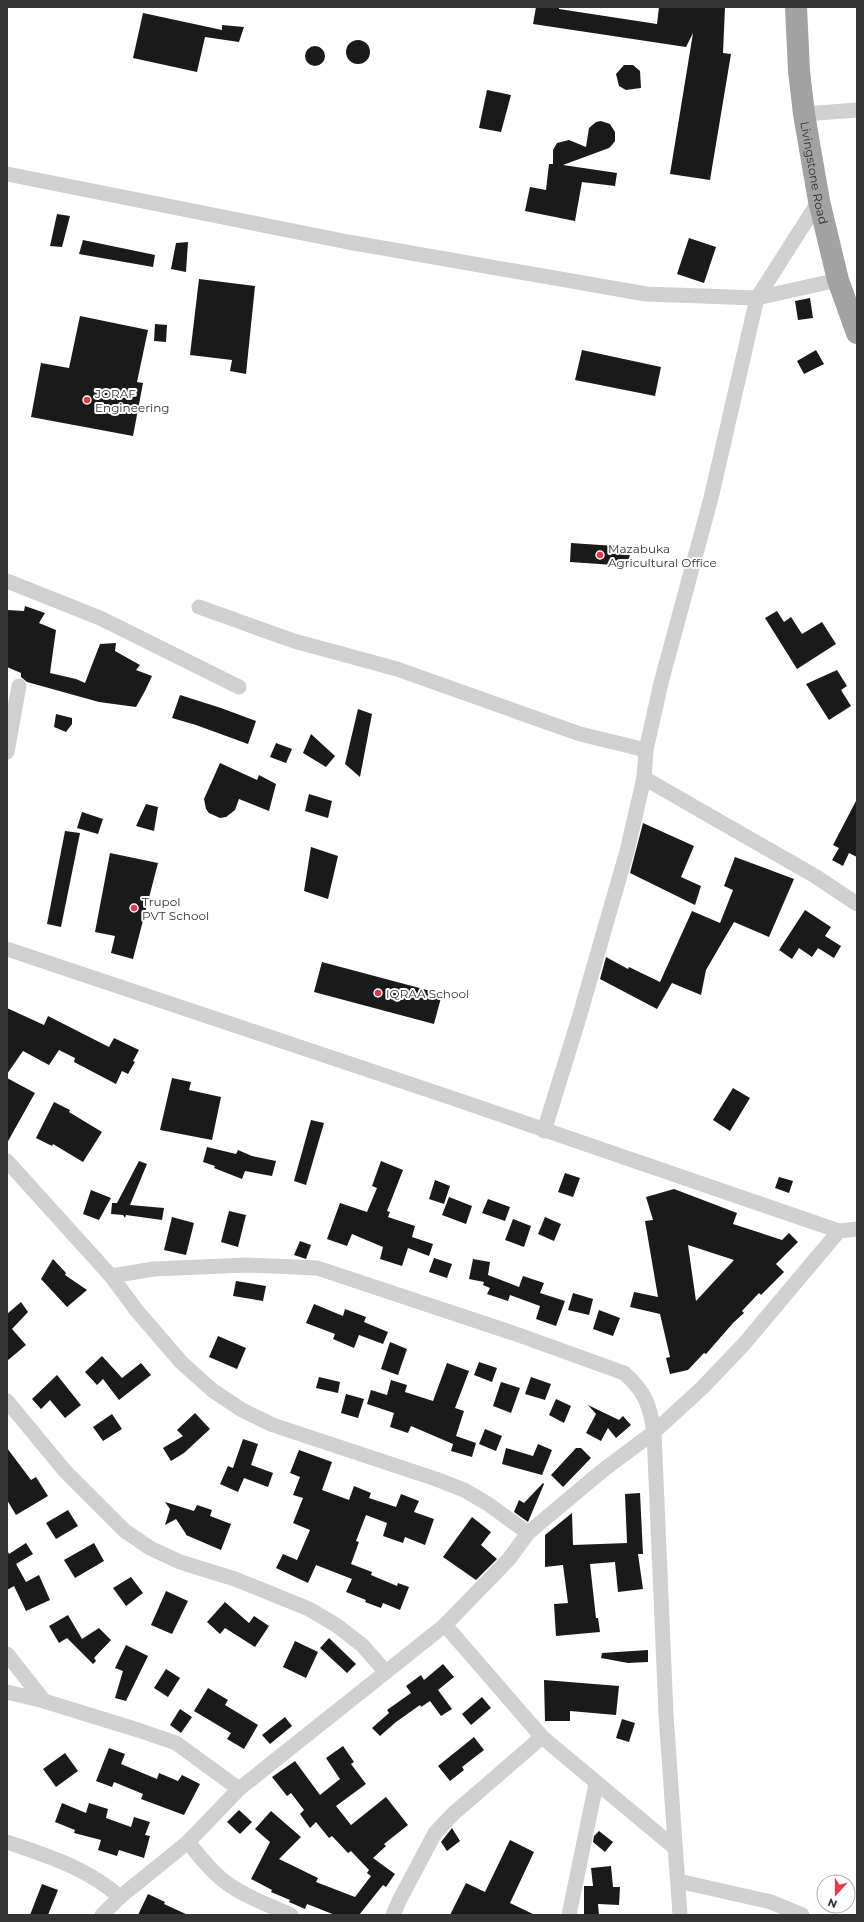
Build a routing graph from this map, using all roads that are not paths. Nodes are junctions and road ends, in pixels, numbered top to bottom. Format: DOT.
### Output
graph roads {
  1 [pos="796,7"];
  2 [pos="857,110"];
  3 [pos="804,114"];
  4 [pos="7,174"];
  5 [pos="819,202"];
  6 [pos="838,280"];
  7 [pos="757,298"];
  8 [pos="857,333"];
  9 [pos="7,581"];
  10 [pos="199,607"];
  11 [pos="18,686"];
  12 [pos="239,687"];
  13 [pos="646,750"];
  14 [pos="7,752"];
  15 [pos="644,778"];
  16 [pos="857,904"];
  17 [pos="7,949"];
  18 [pos="544,1131"];
  19 [pos="7,1161"];
  20 [pos="857,1229"];
  21 [pos="839,1231"];
  22 [pos="111,1276"];
  23 [pos="7,1401"];
  24 [pos="654,1432"];
  25 [pos="528,1533"];
  26 [pos="445,1625"];
  27 [pos="7,1654"];
  28 [pos="385,1671"];
  29 [pos="7,1692"];
  30 [pos="44,1701"];
  31 [pos="542,1737"];
  32 [pos="596,1784"];
  33 [pos="239,1790"];
  34 [pos="7,1842"];
  35 [pos="188,1842"];
  36 [pos="675,1848"];
  37 [pos="678,1882"];
  38 [pos="120,1897"];
  39 [pos="102,1915"];
  40 [pos="291,1915"];
  41 [pos="393,1915"];
  42 [pos="569,1915"];
  43 [pos="680,1915"];
  44 [pos="802,1915"];
  1 -- 3 [label="highway, Livingstone Road"];
  2 -- 3 [label="street"];
  3 -- 5 [label="highway, Livingstone Road"];
  4 -- 7 [label="street"];
  5 -- 6 [label="highway, Livingstone Road"];
  5 -- 7 [label="street"];
  6 -- 7 [label="street"];
  6 -- 8 [label="highway, Livingstone Road"];
  7 -- 13 [label="street"];
  9 -- 12 [label="street"];
  10 -- 13 [label="street"];
  11 -- 14 [label="street"];
  13 -- 15 [label="street"];
  15 -- 16 [label="street"];
  15 -- 18 [label="street"];
  17 -- 18 [label="street"];
  18 -- 21 [label="street"];
  19 -- 22 [label="street"];
  20 -- 21 [label="street"];
  21 -- 24 [label="street"];
  22 -- 24 [label="street"];
  22 -- 25 [label="street"];
  23 -- 28 [label="street"];
  24 -- 25 [label="street"];
  24 -- 36 [label="street"];
  25 -- 26 [label="street"];
  26 -- 28 [label="street"];
  26 -- 31 [label="street"];
  27 -- 30 [label="street"];
  28 -- 33 [label="street"];
  29 -- 30 [label="street"];
  30 -- 33 [label="street"];
  31 -- 32 [label="street"];
  31 -- 41 [label="street"];
  32 -- 36 [label="street"];
  32 -- 42 [label="street"];
  33 -- 35 [label="street"];
  34 -- 38 [label="street"];
  35 -- 38 [label="street"];
  35 -- 40 [label="street"];
  36 -- 37 [label="street"];
  37 -- 43 [label="street"];
  37 -- 44 [label="street"];
  38 -- 39 [label="street"];
}
